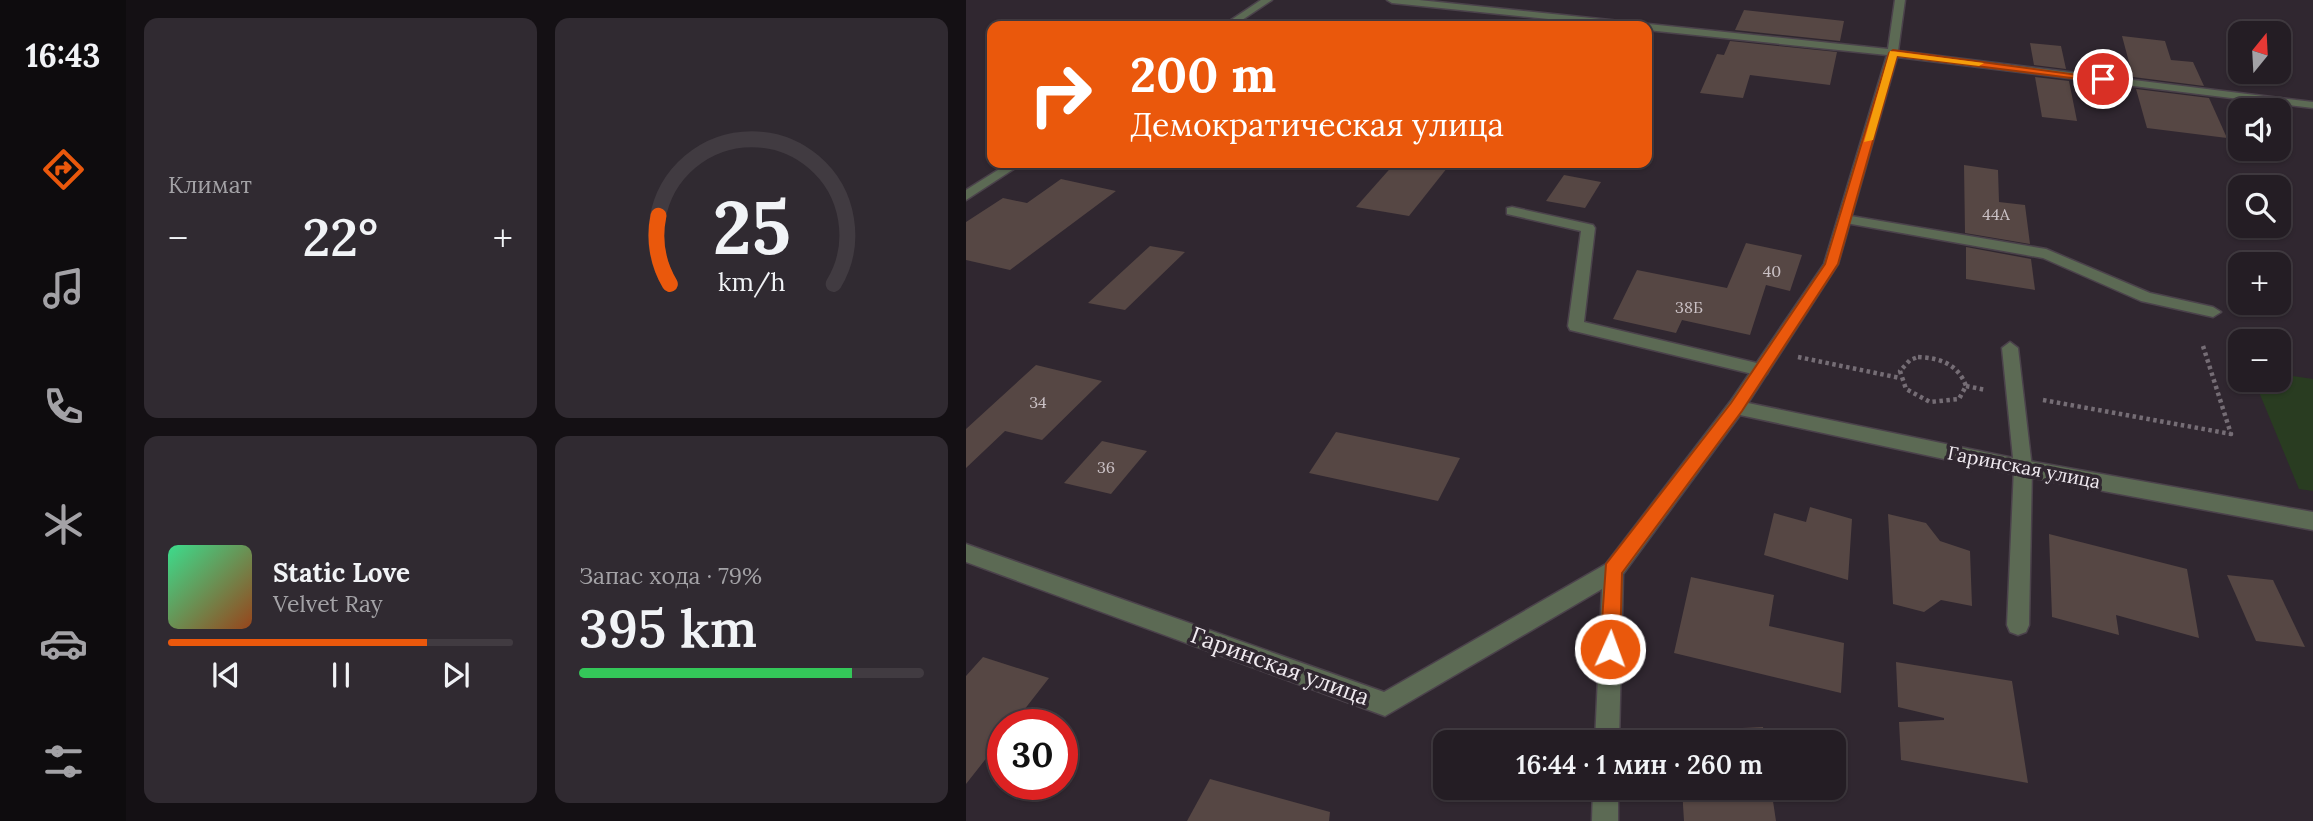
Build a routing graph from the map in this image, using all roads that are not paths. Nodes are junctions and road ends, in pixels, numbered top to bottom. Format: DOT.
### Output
graph roads {
  1 [pos="1268,0"];
  2 [pos="1392,0"];
  3 [pos="1900,0"];
  4 [pos="1235,21"];
  5 [pos="1594,21"];
  6 [pos="1652,28"];
  7 [pos="1893,53"];
  8 [pos="2313,105"];
  9 [pos="1009,168"];
  10 [pos="966,182"];
  11 [pos="982,185"];
  12 [pos="966,196"];
  13 [pos="1512,211"];
  14 [pos="1845,219"];
  15 [pos="2213,312"];
  16 [pos="2010,348"];
  17 [pos="1761,370"];
  18 [pos="1736,407"];
  19 [pos="2023,468"];
  20 [pos="2313,521"];
  21 [pos="966,553"];
  22 [pos="1613,570"];
  23 [pos="2018,625"];
  24 [pos="1607,730"];
  25 [pos="1606,800"];
  26 [pos="1605,821"];
  1 -- 4 [label="street"];
  2 -- 5 [label="street"];
  3 -- 7 [label="street"];
  6 -- 7 [label="street"];
  7 -- 8 [label="street"];
  7 -- 14 [label="street"];
  9 -- 11 [label="street"];
  10 -- 11 [label="street"];
  11 -- 12 [label="street"];
  13 -- 17 [label="street"];
  14 -- 15 [label="street"];
  14 -- 17 [label="street"];
  16 -- 19 [label="street"];
  17 -- 18 [label="street"];
  18 -- 19 [label="street, Гаринская улица"];
  18 -- 22 [label="street"];
  19 -- 20 [label="street, Гаринская улица"];
  19 -- 23 [label="street"];
  21 -- 22 [label="street, Гаринская улица"];
  22 -- 24 [label="street"];
  25 -- 26 [label="street"];
}
